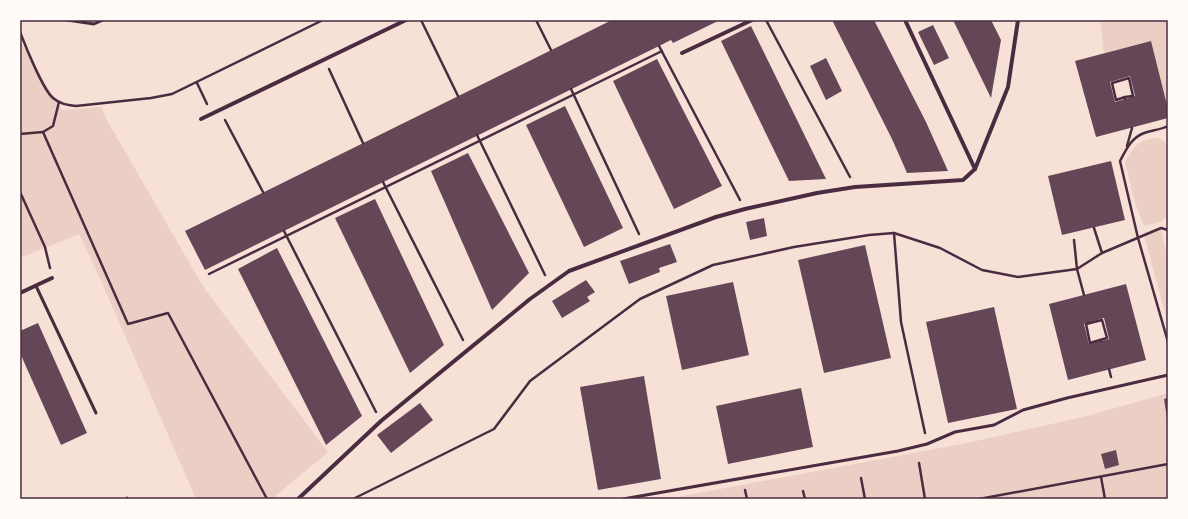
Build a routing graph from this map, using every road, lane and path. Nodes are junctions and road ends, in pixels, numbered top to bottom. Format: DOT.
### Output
graph roads {
  1 [pos="68,20"];
  2 [pos="103,20"];
  3 [pos="323,20"];
  4 [pos="406,20"];
  5 [pos="421,20"];
  6 [pos="536,20"];
  7 [pos="752,20"];
  8 [pos="766,20"];
  9 [pos="905,20"];
  10 [pos="1018,20"];
  11 [pos="20,32"];
  12 [pos="659,46"];
  13 [pos="550,50"];
  14 [pos="662,51"];
  15 [pos="682,53"];
  16 [pos="325,59"];
  17 [pos="197,83"];
  18 [pos="571,89"];
  19 [pos="573,95"];
  20 [pos="458,96"];
  21 [pos="1125,98"];
  22 [pos="59,102"];
  23 [pos="220,110"];
  24 [pos="212,113"];
  25 [pos="201,119"];
  26 [pos="1168,126"];
  27 [pos="1132,128"];
  28 [pos="43,132"];
  29 [pos="20,134"];
  30 [pos="477,135"];
  31 [pos="480,141"];
  32 [pos="363,143"];
  33 [pos="1127,149"];
  34 [pos="975,169"];
  35 [pos="384,182"];
  36 [pos="386,187"];
  37 [pos="855,187"];
  38 [pos="20,192"];
  39 [pos="263,192"];
  40 [pos="745,209"];
  41 [pos="1094,228"];
  42 [pos="1168,230"];
  43 [pos="284,231"];
  44 [pos="894,233"];
  45 [pos="286,236"];
  46 [pos="1138,238"];
  47 [pos="1074,240"];
  48 [pos="643,243"];
  49 [pos="1102,253"];
  50 [pos="1077,269"];
  51 [pos="209,274"];
  52 [pos="52,278"];
  53 [pos="550,284"];
  54 [pos="36,286"];
  55 [pos="20,293"];
  56 [pos="1084,295"];
  57 [pos="1092,322"];
  58 [pos="1168,342"];
  59 [pos="468,350"];
  60 [pos="1168,375"];
  61 [pos="96,413"];
  62 [pos="381,421"];
  63 [pos="927,444"];
  64 [pos="919,463"];
  65 [pos="1168,464"];
  66 [pos="1101,477"];
  67 [pos="861,478"];
  68 [pos="745,490"];
  69 [pos="803,491"];
  70 [pos="355,498"];
  71 [pos="267,499"];
  72 [pos="298,499"];
  73 [pos="623,499"];
  74 [pos="747,499"];
  75 [pos="804,499"];
  76 [pos="865,499"];
  77 [pos="925,499"];
  78 [pos="979,499"];
  79 [pos="1105,499"];
  1 -- 2 [label="lane"];
  3 -- 17 [label="path"];
  4 -- 16 [label="street"];
  5 -- 20 [label="path"];
  6 -- 13 [label="path"];
  7 -- 15 [label="street"];
  8 -- 37 [label="path"];
  9 -- 34 [label="street"];
  10 -- 34 [label="street"];
  11 -- 22 [label="path"];
  12 -- 14 [label="path"];
  14 -- 19 [label="path"];
  14 -- 40 [label="path"];
  16 -- 23 [label="street"];
  16 -- 32 [label="path"];
  17 -- 22 [label="path"];
  17 -- 24 [label="path"];
  18 -- 19 [label="path"];
  19 -- 31 [label="path"];
  19 -- 48 [label="path"];
  21 -- 21 [label="path"];
  22 -- 28 [label="path"];
  23 -- 24 [label="street"];
  23 -- 39 [label="path"];
  24 -- 25 [label="street"];
  26 -- 33 [label="path"];
  27 -- 33 [label="path"];
  28 -- 29 [label="path"];
  28 -- 71 [label="path"];
  30 -- 31 [label="path"];
  31 -- 36 [label="path"];
  31 -- 53 [label="path"];
  33 -- 46 [label="path"];
  34 -- 37 [label="street"];
  35 -- 36 [label="path"];
  36 -- 45 [label="path"];
  36 -- 59 [label="path"];
  37 -- 40 [label="street"];
  38 -- 52 [label="path"];
  40 -- 48 [label="street"];
  41 -- 49 [label="path"];
  42 -- 46 [label="path"];
  43 -- 45 [label="path"];
  44 -- 50 [label="path"];
  44 -- 63 [label="path"];
  44 -- 70 [label="path"];
  45 -- 51 [label="path"];
  45 -- 62 [label="path"];
  46 -- 49 [label="path"];
  46 -- 58 [label="path"];
  47 -- 50 [label="path"];
  48 -- 53 [label="street"];
  49 -- 50 [label="path"];
  50 -- 56 [label="path"];
  52 -- 54 [label="street"];
  53 -- 59 [label="street"];
  54 -- 55 [label="street"];
  54 -- 61 [label="lane"];
  57 -- 57 [label="path"];
  59 -- 62 [label="street"];
  60 -- 63 [label="lane"];
  62 -- 72 [label="street"];
  63 -- 73 [label="lane"];
  64 -- 77 [label="path"];
  65 -- 66 [label="path"];
  66 -- 78 [label="path"];
  66 -- 79 [label="path"];
  67 -- 76 [label="path"];
  68 -- 74 [label="path"];
  69 -- 75 [label="path"];
}
